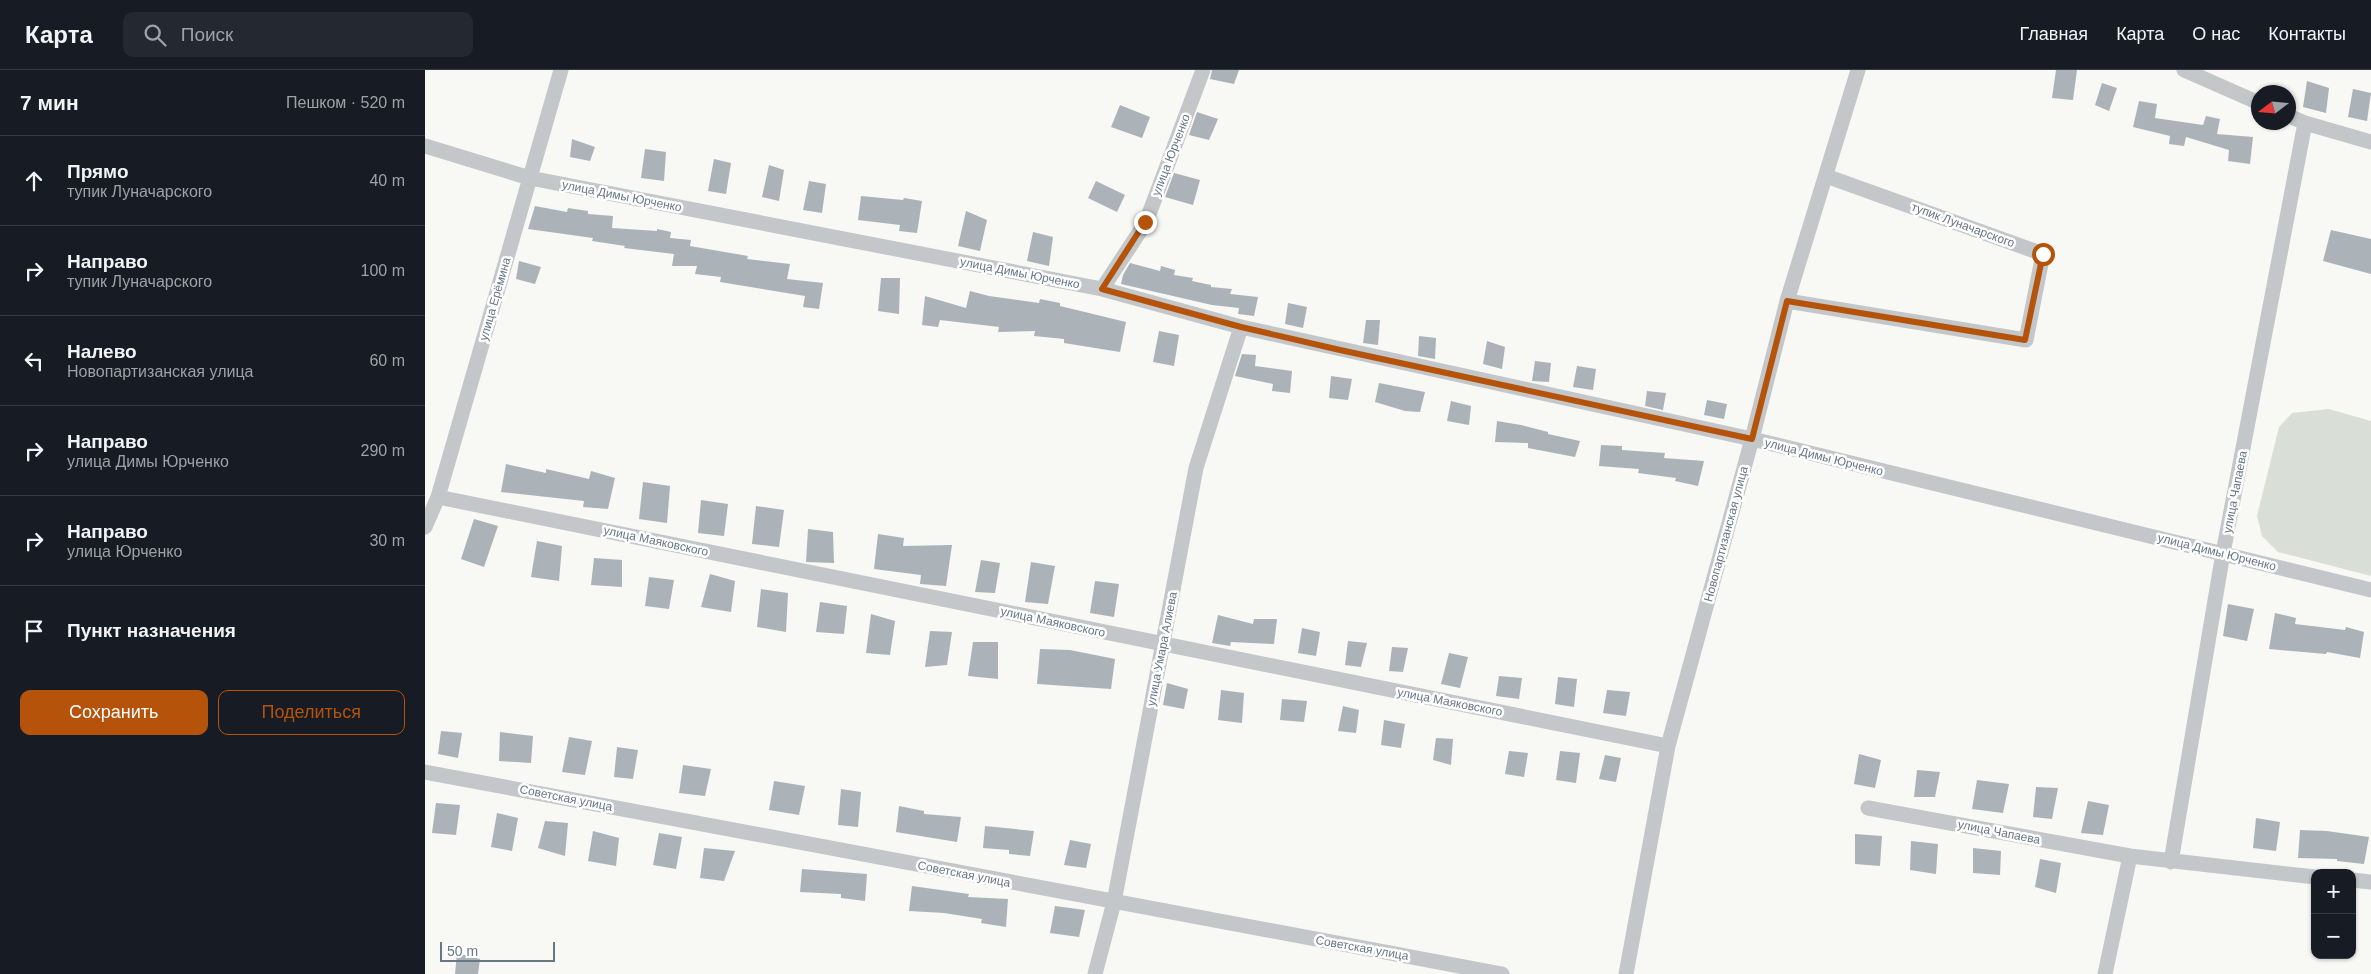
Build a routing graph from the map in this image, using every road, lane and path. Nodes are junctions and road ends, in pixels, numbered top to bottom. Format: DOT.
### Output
graph roads {
  1 [pos="561,70"];
  2 [pos="1203,70"];
  3 [pos="1858,70"];
  4 [pos="2185,70"];
  5 [pos="2251,99"];
  6 [pos="2296,119"];
  7 [pos="2305,123"];
  8 [pos="2371,142"];
  9 [pos="425,146"];
  10 [pos="1826,176"];
  11 [pos="530,178"];
  12 [pos="1102,289"];
  13 [pos="1787,301"];
  14 [pos="1241,327"];
  15 [pos="1752,439"];
  16 [pos="438,497"];
  17 [pos="425,527"];
  18 [pos="2223,553"];
  19 [pos="2371,590"];
  20 [pos="1162,645"];
  21 [pos="1668,746"];
  22 [pos="425,772"];
  23 [pos="1868,808"];
  24 [pos="2130,856"];
  25 [pos="2171,862"];
  26 [pos="2311,877"];
  27 [pos="2356,880"];
  28 [pos="2371,882"];
  29 [pos="1114,902"];
  30 [pos="1095,974"];
  31 [pos="1502,974"];
  32 [pos="1626,974"];
  33 [pos="2105,974"];
  1 -- 11 [label="street, улица Ерёмина"];
  2 -- 12 [label="street, улица Юрченко"];
  3 -- 10 [label="street, Новопартизанская улица"];
  4 -- 5 [label="street"];
  6 -- 7 [label="street"];
  7 -- 8 [label="street"];
  7 -- 18 [label="street, улица Чапаева"];
  9 -- 11 [label="street, улица Димы Юрченко"];
  10 -- 13 [label="street, Новопартизанская улица"];
  10 -- 13 [label="street, тупик Луначарского"];
  11 -- 12 [label="street, улица Димы Юрченко"];
  11 -- 16 [label="street, улица Ерёмина"];
  12 -- 14 [label="street, улица Димы Юрченко"];
  13 -- 15 [label="street, Новопартизанская улица"];
  14 -- 15 [label="street, улица Димы Юрченко"];
  14 -- 20 [label="street, улица Умара Алиева"];
  15 -- 18 [label="street, улица Димы Юрченко"];
  15 -- 21 [label="street, Новопартизанская улица"];
  16 -- 17 [label="street, улица Ерёмина"];
  16 -- 20 [label="street, улица Маяковского"];
  18 -- 19 [label="street, улица Димы Юрченко"];
  18 -- 25 [label="street, улица Чапаева"];
  20 -- 21 [label="street, улица Маяковского"];
  20 -- 29 [label="street, улица Умара Алиева"];
  21 -- 32 [label="street, Новопартизанская улица"];
  22 -- 29 [label="street, Советская улица"];
  23 -- 24 [label="street, улица Чапаева"];
  24 -- 25 [label="street, улица Чапаева"];
  24 -- 33 [label="street"];
  25 -- 26 [label="street, улица Чапаева"];
  27 -- 28 [label="street"];
  29 -- 30 [label="street, улица Умара Алиева"];
  29 -- 31 [label="street, Советская улица"];
}
